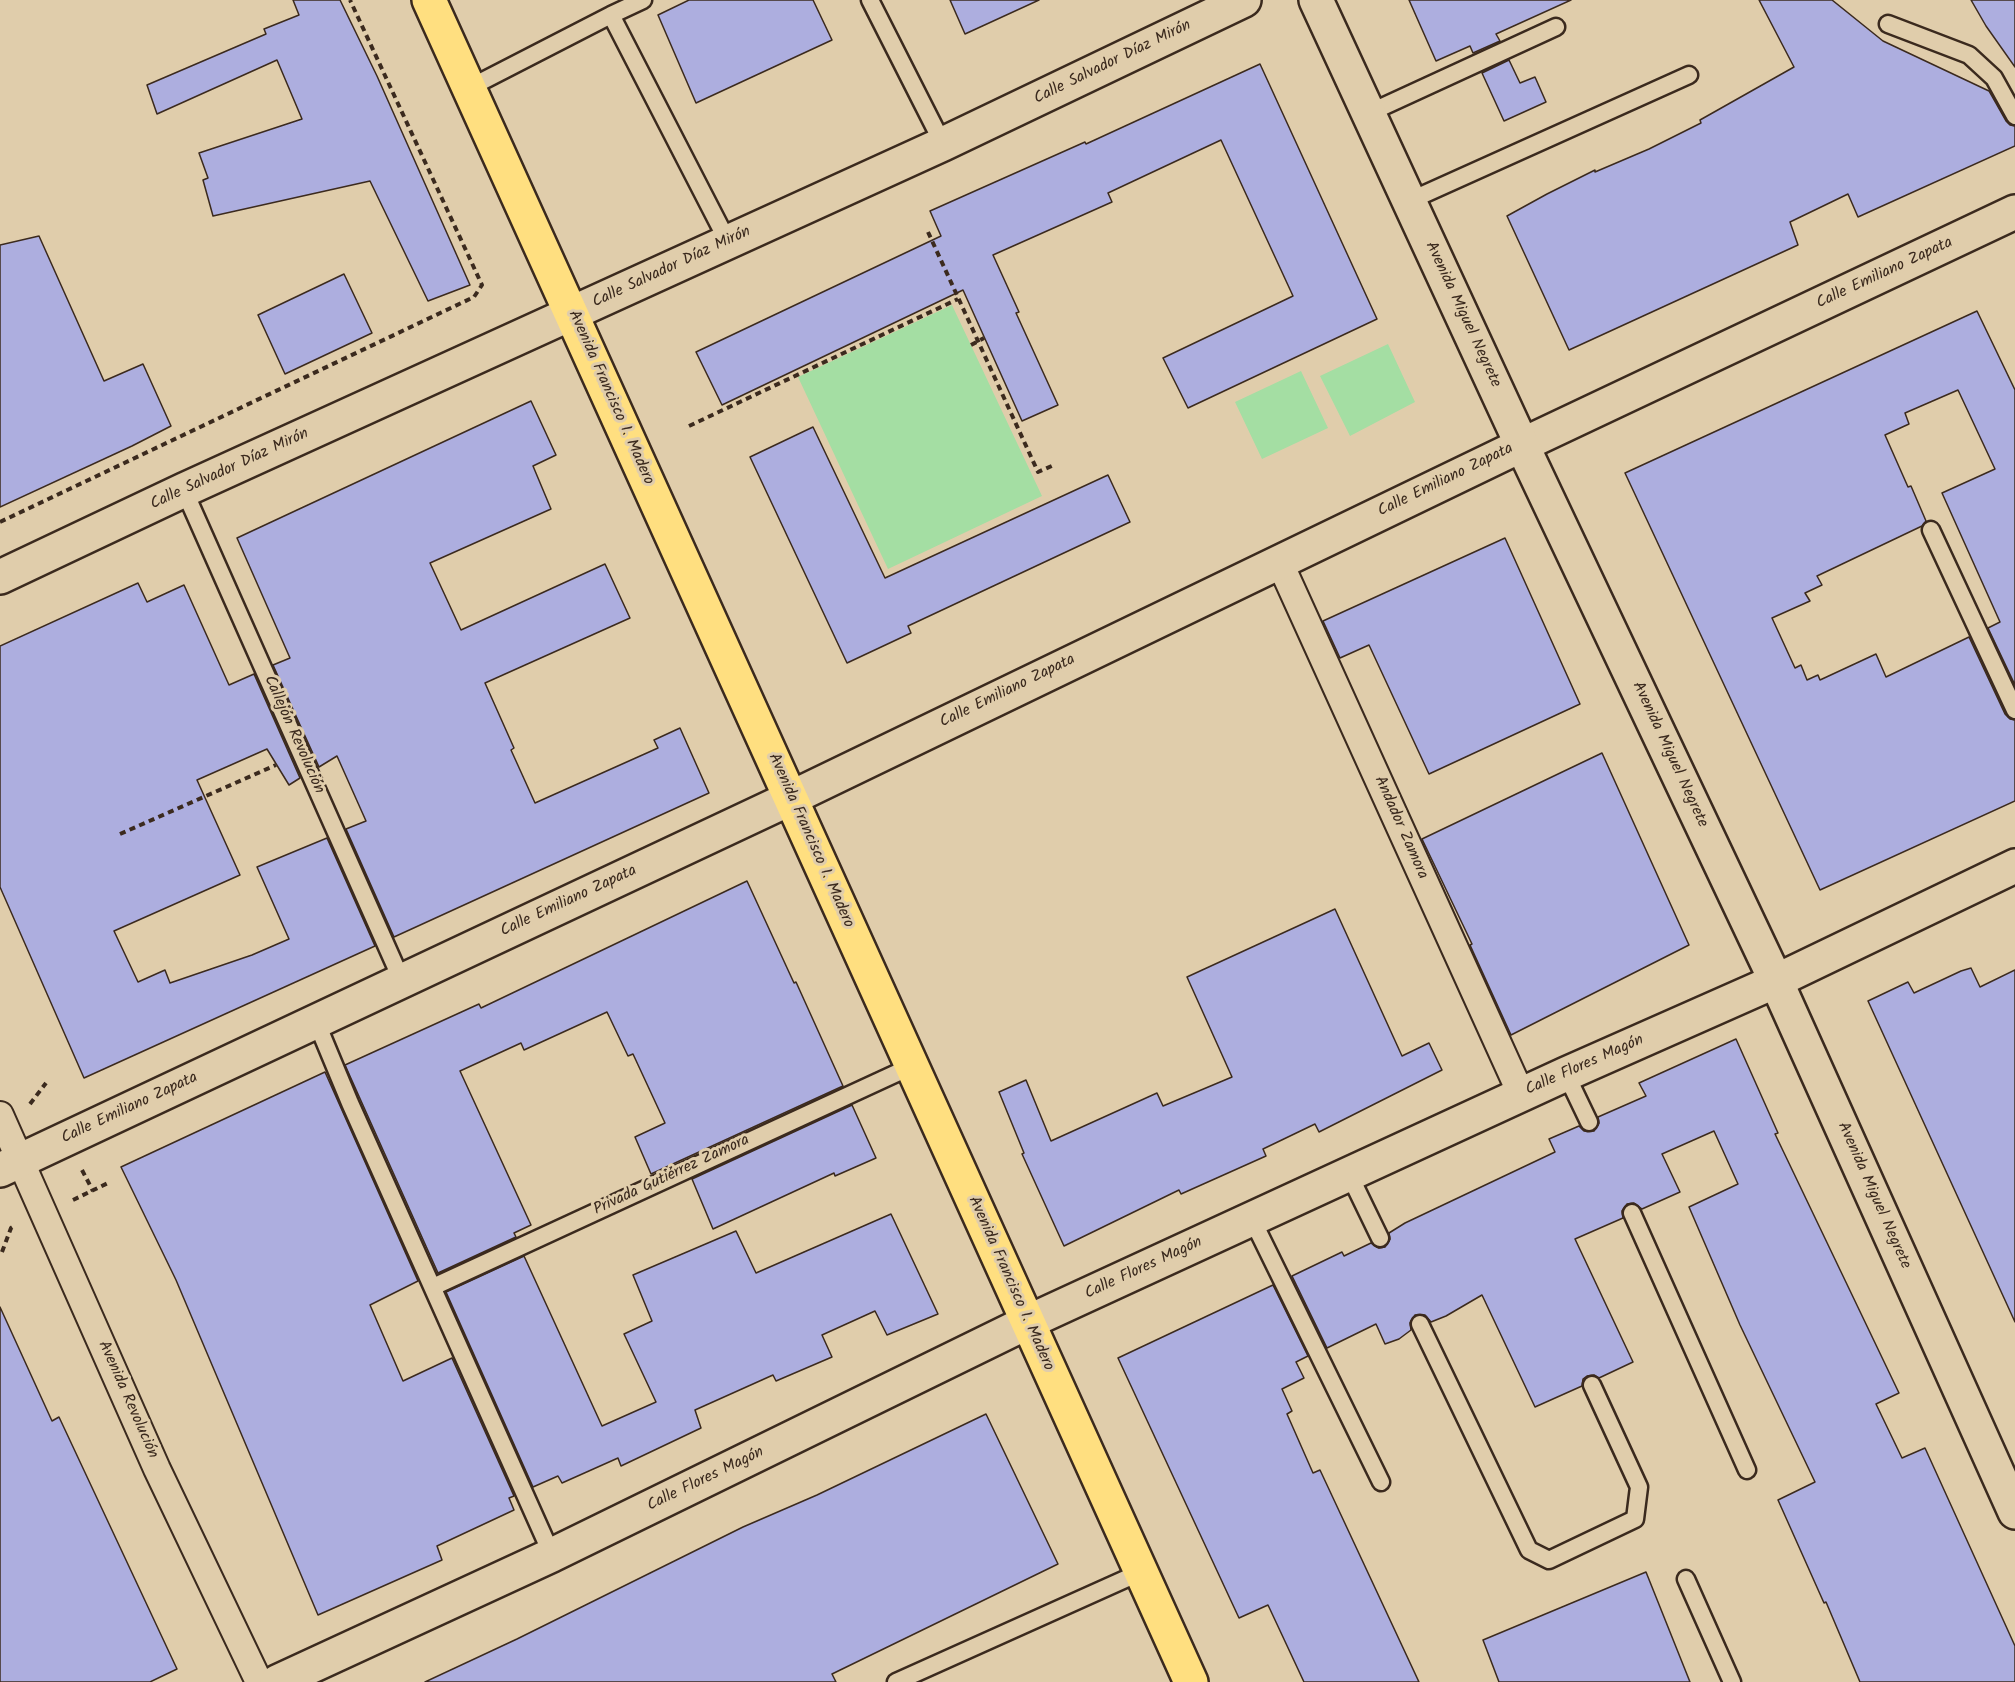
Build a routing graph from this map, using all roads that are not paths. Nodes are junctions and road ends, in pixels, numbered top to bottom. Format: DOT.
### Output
graph roads {
  1 [pos="429,0"];
  2 [pos="643,0"];
  3 [pos="870,0"];
  4 [pos="1244,0"];
  5 [pos="1316,0"];
  6 [pos="611,15"];
  7 [pos="1888,24"];
  8 [pos="1556,27"];
  9 [pos="1689,75"];
  10 [pos="469,88"];
  11 [pos="1369,113"];
  12 [pos="2015,116"];
  13 [pos="943,144"];
  14 [pos="1409,201"];
  15 [pos="2015,212"];
  16 [pos="728,242"];
  17 [pos="572,314"];
  18 [pos="1522,445"];
  19 [pos="184,490"];
  20 [pos="1931,530"];
  21 [pos="1279,561"];
  22 [pos="0,577"];
  23 [pos="2015,710"];
  24 [pos="791,798"];
  25 [pos="2015,866"];
  26 [pos="402,981"];
  27 [pos="1776,981"];
  28 [pos="316,1021"];
  29 [pos="912,1066"];
  30 [pos="1566,1074"];
  31 [pos="1521,1094"];
  32 [pos="0,1115"];
  33 [pos="1589,1122"];
  34 [pos="10,1166"];
  35 [pos="1349,1173"];
  36 [pos="1632,1214"];
  37 [pos="1252,1219"];
  38 [pos="1380,1238"];
  39 [pos="433,1287"];
  40 [pos="1028,1322"];
  41 [pos="1420,1324"];
  42 [pos="1592,1385"];
  43 [pos="1747,1470"];
  44 [pos="1381,1482"];
  45 [pos="2015,1512"];
  46 [pos="552,1555"];
  47 [pos="1141,1572"];
  48 [pos="1686,1579"];
  49 [pos="259,1682"];
  50 [pos="277,1682"];
  51 [pos="896,1682"];
  52 [pos="1191,1682"];
  53 [pos="1732,1682"];
  1 -- 10 [label="main road, Avenida Francisco I. Madero"];
  2 -- 6 [label="lane"];
  3 -- 13 [label="lane"];
  4 -- 13 [label="street, Calle Salvador Díaz Mirón"];
  5 -- 11 [label="street, Avenida Miguel Negrete"];
  6 -- 10 [label="lane"];
  6 -- 16 [label="lane"];
  7 -- 12 [label="lane"];
  8 -- 11 [label="lane"];
  9 -- 14 [label="lane"];
  10 -- 17 [label="main road, Avenida Francisco I. Madero"];
  11 -- 14 [label="street, Avenida Miguel Negrete"];
  13 -- 16 [label="street, Calle Salvador Díaz Mirón"];
  14 -- 18 [label="street, Avenida Miguel Negrete"];
  15 -- 18 [label="street, Calle Emiliano Zapata"];
  16 -- 17 [label="street, Calle Salvador Díaz Mirón"];
  17 -- 19 [label="street, Calle Salvador Díaz Mirón"];
  17 -- 24 [label="main road, Avenida Francisco I. Madero"];
  18 -- 21 [label="street, Calle Emiliano Zapata"];
  18 -- 27 [label="street, Avenida Miguel Negrete"];
  19 -- 22 [label="street, Calle Salvador Díaz Mirón"];
  19 -- 26 [label="lane, Callejón Revolución"];
  20 -- 23 [label="lane"];
  21 -- 24 [label="street, Calle Emiliano Zapata"];
  21 -- 31 [label="street, Andador Zamora"];
  24 -- 26 [label="street, Calle Emiliano Zapata"];
  24 -- 29 [label="main road, Avenida Francisco I. Madero"];
  25 -- 27 [label="street, Calle Flores Magón"];
  26 -- 28 [label="street, Calle Emiliano Zapata"];
  27 -- 30 [label="street, Calle Flores Magón"];
  27 -- 45 [label="street, Avenida Miguel Negrete"];
  28 -- 34 [label="street, Calle Emiliano Zapata"];
  28 -- 39 [label="lane"];
  29 -- 39 [label="lane, Privada Gutiérrez Zamora"];
  29 -- 40 [label="main road, Avenida Francisco I. Madero"];
  30 -- 31 [label="street, Calle Flores Magón"];
  30 -- 33 [label="lane"];
  31 -- 35 [label="street, Calle Flores Magón"];
  32 -- 34 [label="street, Avenida Revolución"];
  34 -- 49 [label="street, Avenida Revolución"];
  35 -- 37 [label="street, Calle Flores Magón"];
  35 -- 38 [label="lane"];
  36 -- 43 [label="lane"];
  37 -- 40 [label="street, Calle Flores Magón"];
  37 -- 44 [label="lane"];
  39 -- 46 [label="lane"];
  40 -- 46 [label="street, Calle Flores Magón"];
  40 -- 47 [label="main road, Avenida Francisco I. Madero"];
  41 -- 42 [label="lane"];
  46 -- 50 [label="street, Calle Flores Magón"];
  47 -- 51 [label="lane"];
  47 -- 52 [label="main road, Avenida Francisco I. Madero"];
  48 -- 53 [label="lane"];
}
